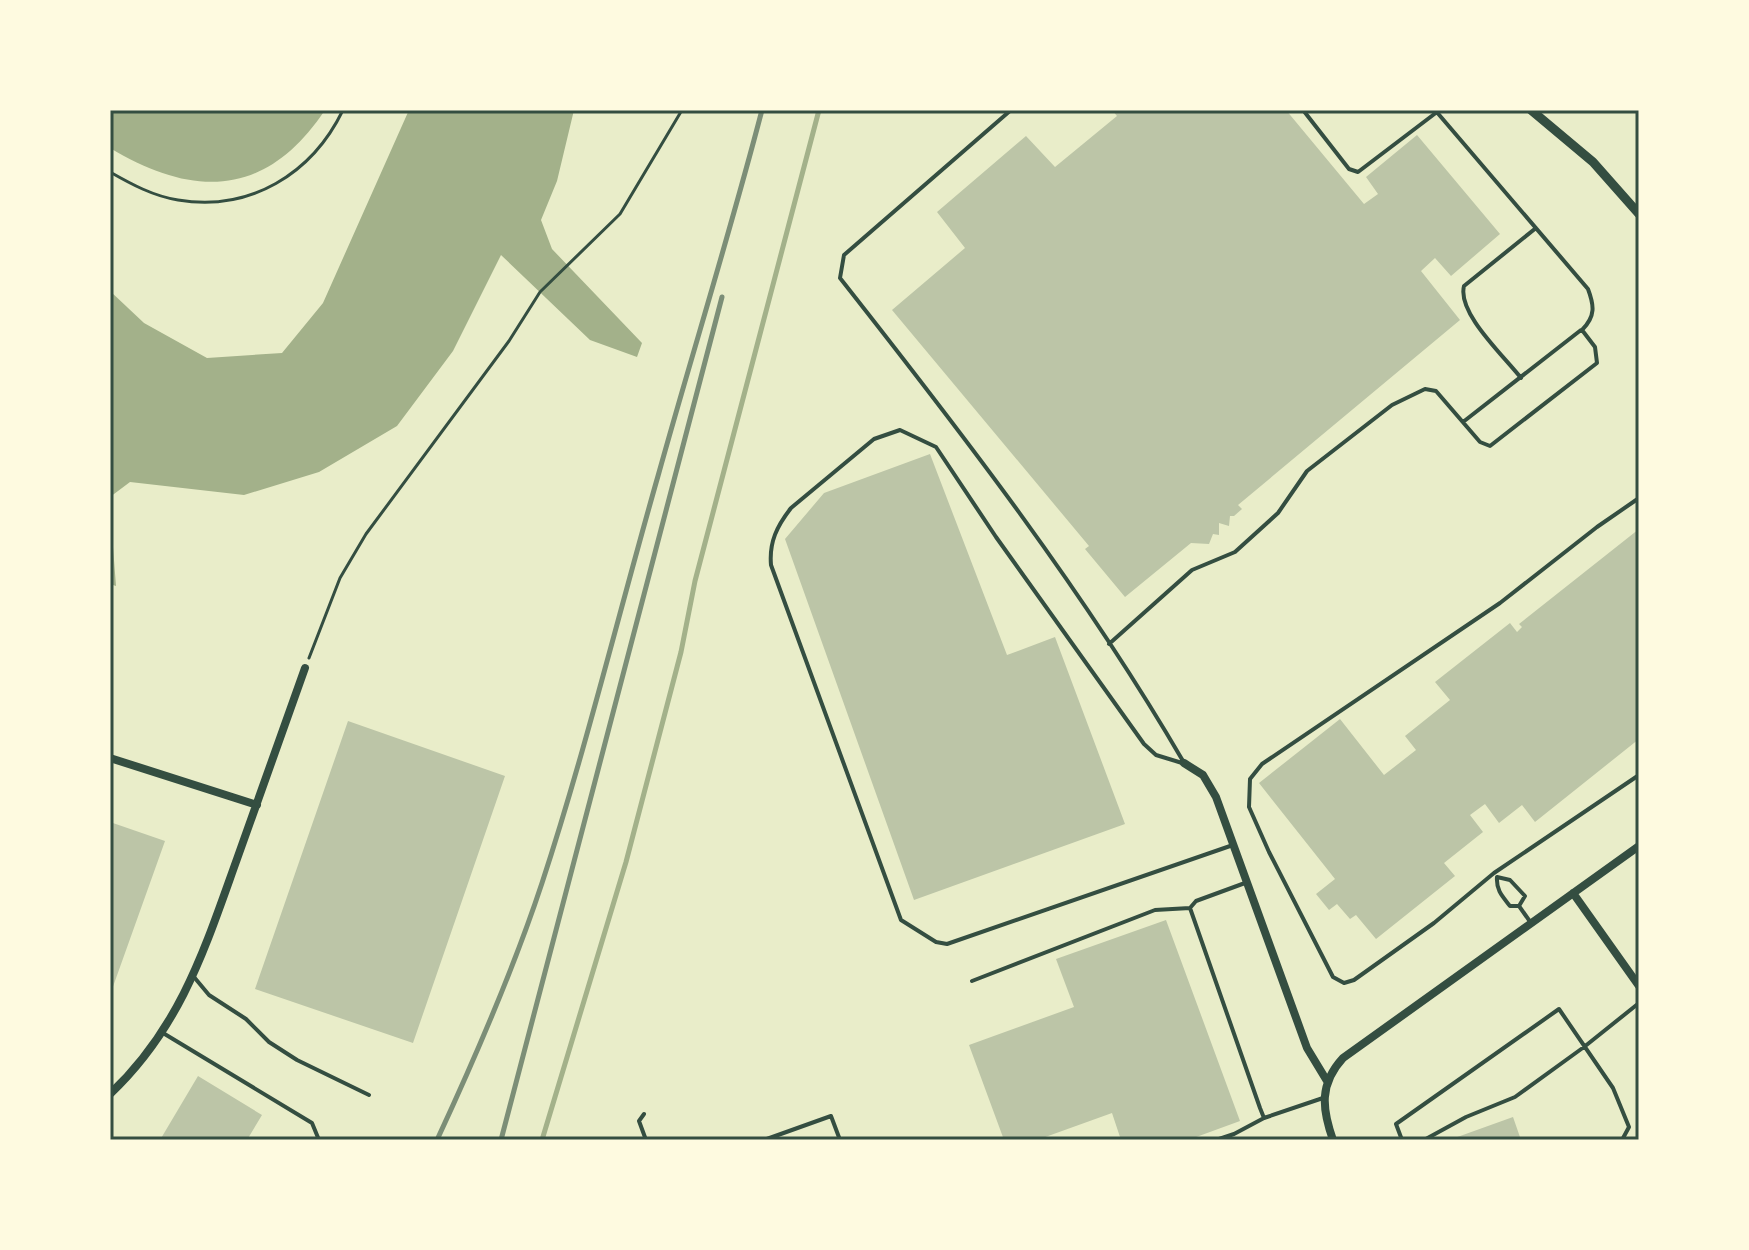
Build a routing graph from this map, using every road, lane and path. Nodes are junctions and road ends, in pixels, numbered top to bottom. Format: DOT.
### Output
graph roads {
  1 [pos="343,110"];
  2 [pos="682,110"];
  3 [pos="1011,110"];
  4 [pos="1303,110"];
  5 [pos="1531,110"];
  6 [pos="1436,111"];
  7 [pos="110,172"];
  8 [pos="1639,214"];
  9 [pos="1536,228"];
  10 [pos="1582,330"];
  11 [pos="1521,378"];
  12 [pos="1463,422"];
  13 [pos="1639,498"];
  14 [pos="1109,644"];
  15 [pos="305,668"];
  16 [pos="110,758"];
  17 [pos="1184,763"];
  18 [pos="1639,775"];
  19 [pos="257,805"];
  20 [pos="1233,845"];
  21 [pos="1639,846"];
  22 [pos="1496,875"];
  23 [pos="1247,882"];
  24 [pos="1573,893"];
  25 [pos="1519,906"];
  26 [pos="1190,908"];
  27 [pos="1531,923"];
  28 [pos="194,977"];
  29 [pos="972,981"];
  30 [pos="1639,986"];
  31 [pos="1639,1003"];
  32 [pos="163,1033"];
  33 [pos="1584,1047"];
  34 [pos="1327,1081"];
  35 [pos="110,1094"];
  36 [pos="369,1095"];
  37 [pos="1323,1098"];
  38 [pos="644,1114"];
  39 [pos="1264,1118"];
  40 [pos="319,1140"];
  41 [pos="646,1140"];
  42 [pos="764,1140"];
  43 [pos="840,1140"];
  44 [pos="1216,1140"];
  45 [pos="1332,1140"];
  46 [pos="1402,1140"];
  47 [pos="1424,1140"];
  48 [pos="1622,1140"];
  1 -- 7 [label="path"];
  2 -- 15 [label="path"];
  3 -- 14 [label="lane"];
  4 -- 6 [label="lane"];
  5 -- 8 [label="street"];
  6 -- 9 [label="lane"];
  9 -- 10 [label="lane"];
  9 -- 11 [label="lane"];
  10 -- 11 [label="lane"];
  10 -- 12 [label="lane"];
  11 -- 12 [label="lane"];
  12 -- 14 [label="lane"];
  13 -- 22 [label="lane"];
  14 -- 17 [label="lane"];
  15 -- 19 [label="street"];
  16 -- 19 [label="street"];
  17 -- 20 [label="street"];
  17 -- 20 [label="lane"];
  18 -- 22 [label="lane"];
  19 -- 28 [label="street"];
  20 -- 23 [label="street"];
  21 -- 24 [label="street"];
  22 -- 25 [label="lane"];
  22 -- 25 [label="lane"];
  23 -- 26 [label="lane"];
  23 -- 34 [label="street"];
  24 -- 27 [label="street"];
  24 -- 30 [label="street"];
  25 -- 27 [label="lane"];
  26 -- 29 [label="lane"];
  26 -- 39 [label="lane"];
  27 -- 34 [label="street"];
  28 -- 32 [label="street"];
  28 -- 36 [label="lane"];
  31 -- 33 [label="lane"];
  32 -- 35 [label="street"];
  32 -- 40 [label="lane"];
  33 -- 46 [label="lane"];
  33 -- 47 [label="lane"];
  33 -- 48 [label="lane"];
  34 -- 37 [label="street"];
  37 -- 39 [label="lane"];
  37 -- 45 [label="street"];
  38 -- 41 [label="lane"];
  39 -- 44 [label="lane"];
  42 -- 43 [label="lane"];
}
